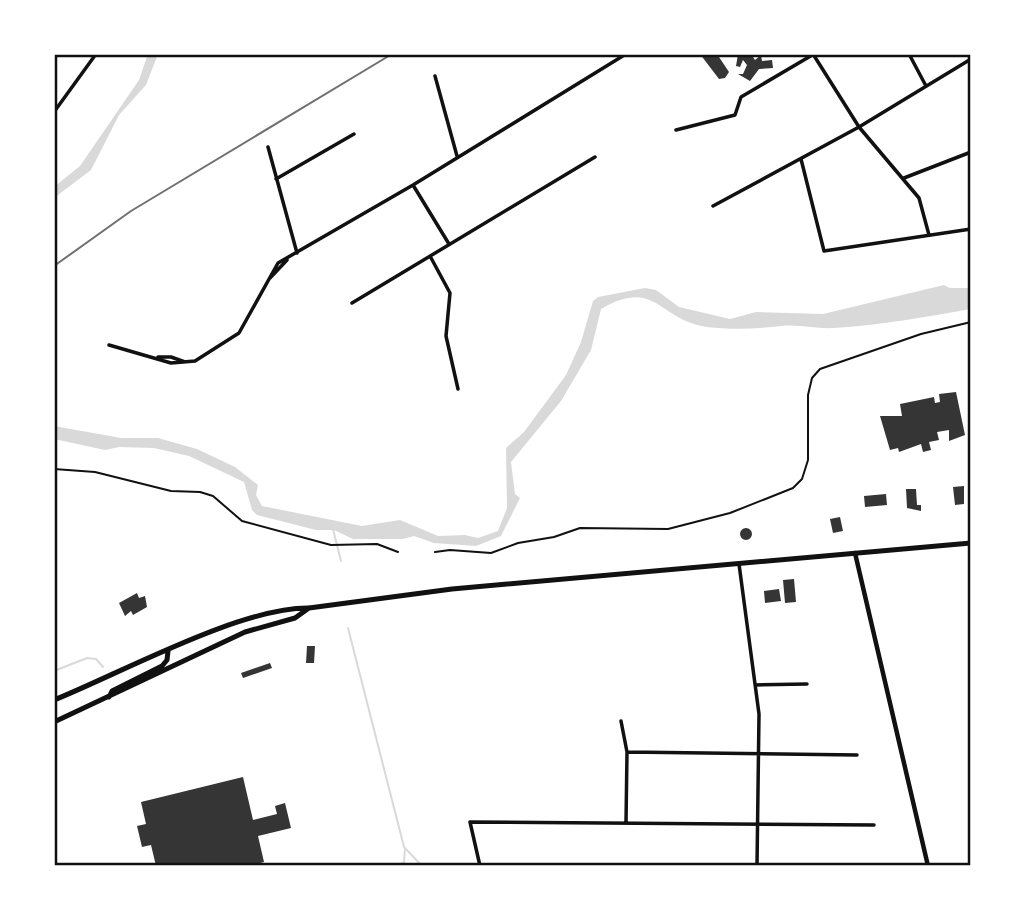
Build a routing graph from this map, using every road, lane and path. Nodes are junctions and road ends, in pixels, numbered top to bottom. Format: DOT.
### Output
graph roads {
  1 [pos="96,54"];
  2 [pos="626,54"];
  3 [pos="813,54"];
  4 [pos="909,54"];
  5 [pos="971,59"];
  6 [pos="435,76"];
  7 [pos="926,86"];
  8 [pos="54,112"];
  9 [pos="859,127"];
  10 [pos="676,130"];
  11 [pos="354,134"];
  12 [pos="268,147"];
  13 [pos="971,152"];
  14 [pos="457,156"];
  15 [pos="595,157"];
  16 [pos="801,159"];
  17 [pos="904,178"];
  18 [pos="276,179"];
  19 [pos="413,185"];
  20 [pos="713,206"];
  21 [pos="971,229"];
  22 [pos="929,235"];
  23 [pos="449,244"];
  24 [pos="297,254"];
  25 [pos="430,256"];
  26 [pos="352,303"];
  27 [pos="971,322"];
  28 [pos="108,345"];
  29 [pos="458,389"];
  30 [pos="54,469"];
  31 [pos="971,543"];
  32 [pos="398,552"];
  33 [pos="435,552"];
  34 [pos="855,554"];
  35 [pos="739,564"];
  36 [pos="309,608"];
  37 [pos="168,651"];
  38 [pos="807,684"];
  39 [pos="755,685"];
  40 [pos="109,697"];
  41 [pos="54,700"];
  42 [pos="621,721"];
  43 [pos="54,722"];
  44 [pos="627,752"];
  45 [pos="758,754"];
  46 [pos="856,755"];
  47 [pos="626,823"];
  48 [pos="757,825"];
  49 [pos="873,825"];
  50 [pos="480,866"];
  51 [pos="757,866"];
  52 [pos="928,866"];
  1 -- 8 [label="street"];
  2 -- 14 [label="street"];
  3 -- 9 [label="street"];
  3 -- 10 [label="street"];
  4 -- 7 [label="street"];
  5 -- 7 [label="street"];
  6 -- 14 [label="street"];
  7 -- 9 [label="street"];
  9 -- 16 [label="street"];
  9 -- 17 [label="street"];
  11 -- 18 [label="street"];
  12 -- 18 [label="street"];
  13 -- 17 [label="street"];
  14 -- 19 [label="street"];
  15 -- 23 [label="street"];
  16 -- 20 [label="street"];
  16 -- 22 [label="street"];
  17 -- 22 [label="street"];
  18 -- 24 [label="street"];
  19 -- 23 [label="street"];
  19 -- 24 [label="street"];
  21 -- 22 [label="street"];
  23 -- 25 [label="street"];
  24 -- 28 [label="street"];
  25 -- 26 [label="street"];
  25 -- 29 [label="street"];
  27 -- 33 [label="path"];
  30 -- 32 [label="path"];
  31 -- 34 [label="highway"];
  34 -- 35 [label="highway"];
  34 -- 52 [label="main road"];
  35 -- 36 [label="highway"];
  35 -- 39 [label="street"];
  36 -- 37 [label="highway"];
  36 -- 40 [label="highway"];
  37 -- 40 [label="highway"];
  37 -- 41 [label="highway"];
  38 -- 39 [label="street"];
  39 -- 45 [label="street"];
  40 -- 43 [label="highway"];
  42 -- 44 [label="street"];
  44 -- 45 [label="street"];
  44 -- 47 [label="street"];
  45 -- 46 [label="street"];
  45 -- 48 [label="street"];
  47 -- 48 [label="street"];
  47 -- 50 [label="street"];
  48 -- 49 [label="street"];
  48 -- 51 [label="street"];
}
